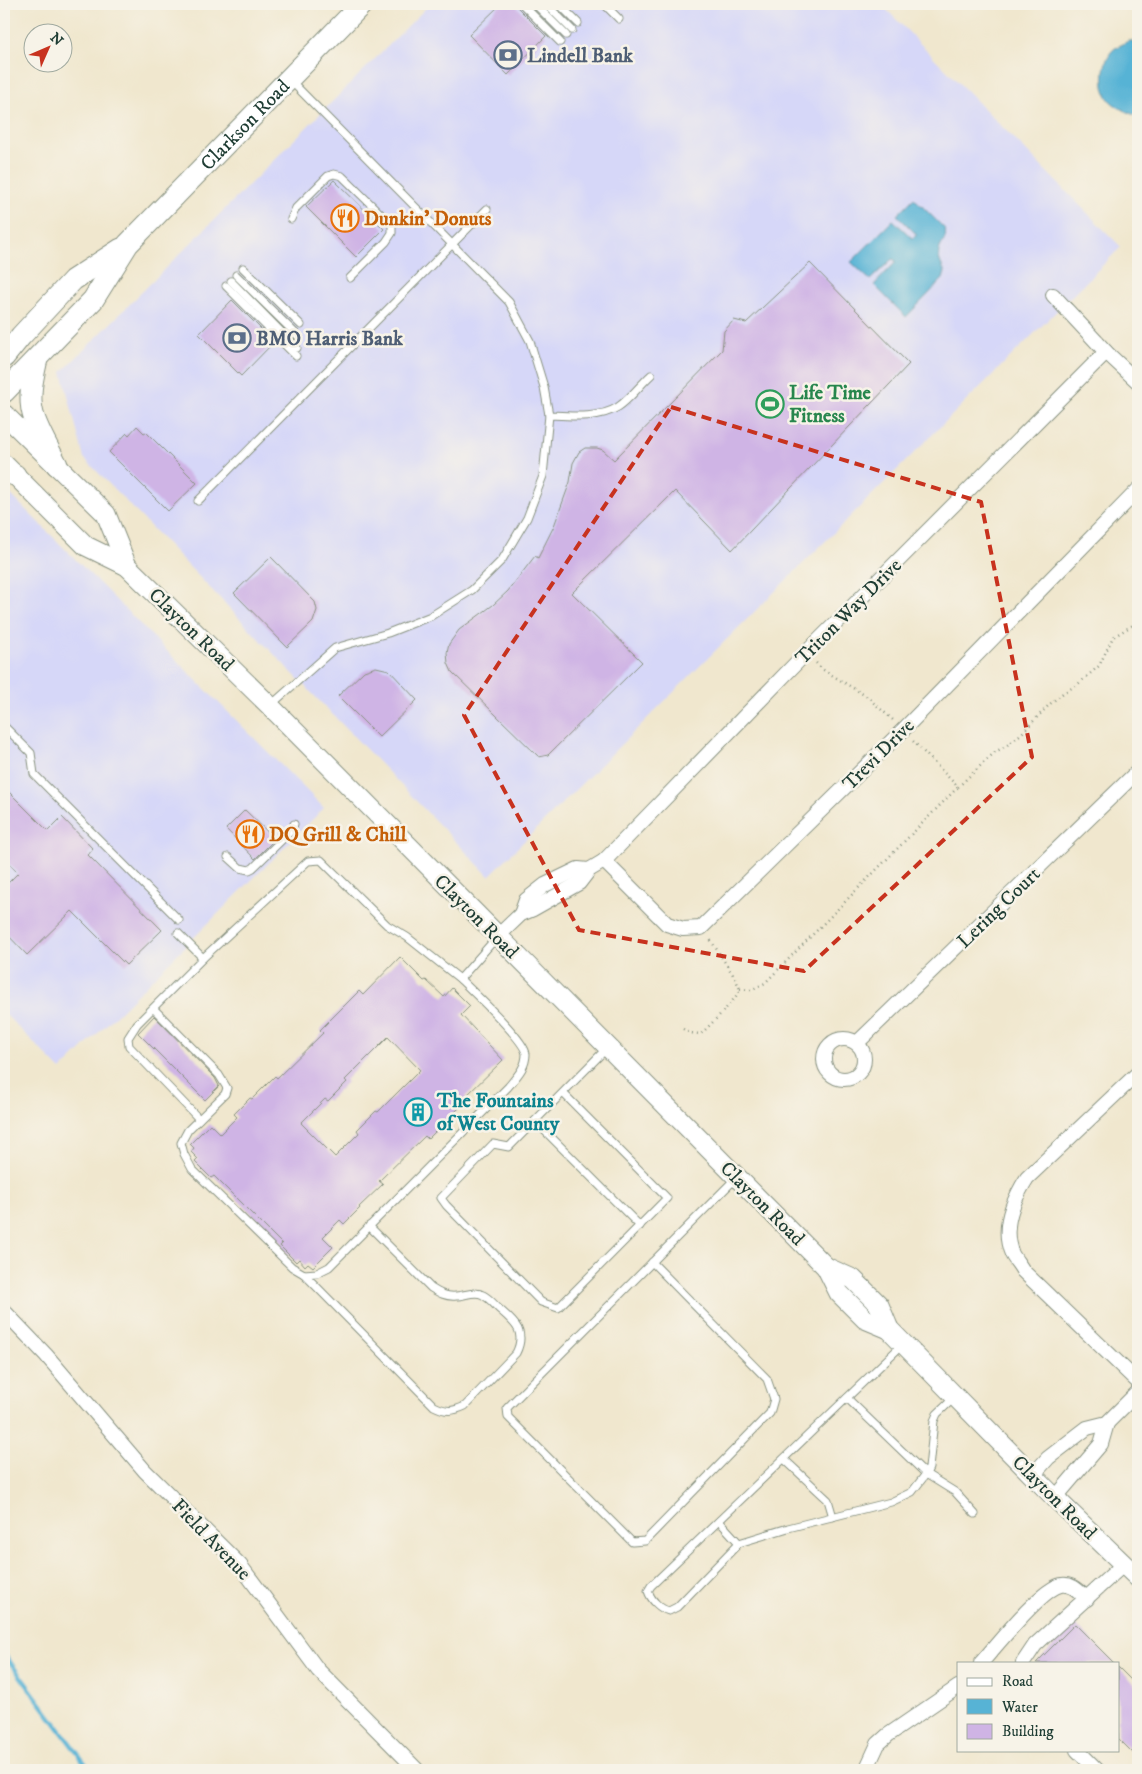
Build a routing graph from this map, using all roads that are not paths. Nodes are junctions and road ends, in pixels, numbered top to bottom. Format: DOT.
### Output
graph roads {
  1 [pos="362,4"];
  2 [pos="522,4"];
  3 [pos="535,4"];
  4 [pos="546,4"];
  5 [pos="559,4"];
  6 [pos="604,4"];
  7 [pos="619,19"];
  8 [pos="578,23"];
  9 [pos="572,30"];
  10 [pos="566,35"];
  11 [pos="560,42"];
  12 [pos="288,78"];
  13 [pos="486,209"];
  14 [pos="291,219"];
  15 [pos="128,244"];
  16 [pos="452,244"];
  17 [pos="243,268"];
  18 [pos="236,275"];
  19 [pos="350,278"];
  20 [pos="1053,296"];
  21 [pos="301,325"];
  22 [pos="299,337"];
  23 [pos="12,339"];
  24 [pos="297,348"];
  25 [pos="1106,352"];
  26 [pos="296,356"];
  27 [pos="4,357"];
  28 [pos="38,358"];
  29 [pos="651,375"];
  30 [pos="1138,382"];
  31 [pos="4,392"];
  32 [pos="4,414"];
  33 [pos="549,415"];
  34 [pos="57,465"];
  35 [pos="8,471"];
  36 [pos="1138,490"];
  37 [pos="198,501"];
  38 [pos="127,566"];
  39 [pos="270,706"];
  40 [pos="4,726"];
  41 [pos="1138,771"];
  42 [pos="294,824"];
  43 [pos="228,857"];
  44 [pos="604,860"];
  45 [pos="179,920"];
  46 [pos="178,933"];
  47 [pos="497,936"];
  48 [pos="203,958"];
  49 [pos="460,979"];
  50 [pos="154,1008"];
  51 [pos="857,1043"];
  52 [pos="608,1047"];
  53 [pos="1138,1073"];
  54 [pos="563,1093"];
  55 [pos="199,1119"];
  56 [pos="535,1121"];
  57 [pos="738,1177"];
  58 [pos="370,1226"];
  59 [pos="640,1226"];
  60 [pos="652,1262"];
  61 [pos="304,1274"];
  62 [pos="4,1311"];
  63 [pos="904,1344"];
  64 [pos="1138,1382"];
  65 [pos="1138,1392"];
  66 [pos="956,1396"];
  67 [pos="847,1398"];
  68 [pos="1107,1423"];
  69 [pos="784,1459"];
  70 [pos="928,1471"];
  71 [pos="1033,1475"];
  72 [pos="1055,1498"];
  73 [pos="974,1514"];
  74 [pos="834,1517"];
  75 [pos="719,1521"];
  76 [pos="739,1543"];
  77 [pos="1124,1564"];
  78 [pos="1138,1578"];
  79 [pos="1087,1598"];
  80 [pos="982,1662"];
  81 [pos="1024,1662"];
  82 [pos="957,1688"];
  83 [pos="1079,1752"];
  84 [pos="417,1770"];
  85 [pos="866,1770"];
  86 [pos="1097,1770"];
  1 -- 12 [label="main road, Clarkson Road"];
  2 -- 11 [label="lane"];
  3 -- 10 [label="lane"];
  4 -- 9 [label="lane"];
  5 -- 8 [label="lane"];
  6 -- 7 [label="lane"];
  12 -- 15 [label="main road, Clarkson Road"];
  12 -- 16 [label="lane"];
  13 -- 16 [label="lane"];
  14 -- 19 [label="lane"];
  15 -- 23 [label="main road, Clarkson Road"];
  15 -- 28 [label="main road, Clarkson Road"];
  16 -- 33 [label="lane"];
  16 -- 37 [label="lane"];
  17 -- 21 [label="lane"];
  18 -- 22 [label="lane"];
  20 -- 25 [label="street"];
  23 -- 27 [label="main road, Clarkson Road"];
  24 -- 26 [label="lane"];
  25 -- 30 [label="street"];
  25 -- 44 [label="street, Triton Way Drive"];
  28 -- 31 [label="main road, Clarkson Road"];
  28 -- 34 [label="main road"];
  29 -- 33 [label="lane"];
  32 -- 34 [label="main road, Clayton Road"];
  33 -- 39 [label="lane"];
  34 -- 38 [label="main road, Clayton Road"];
  35 -- 38 [label="main road, Clayton Road"];
  36 -- 44 [label="street, Trevi Drive"];
  38 -- 39 [label="main road, Clayton Road"];
  39 -- 47 [label="main road, Clayton Road"];
  40 -- 45 [label="lane"];
  41 -- 51 [label="street, Lering Court"];
  42 -- 43 [label="lane"];
  44 -- 47 [label="street, Triton Way Drive"];
  46 -- 48 [label="lane"];
  47 -- 49 [label="lane"];
  47 -- 52 [label="main road, Clayton Road"];
  48 -- 49 [label="lane"];
  48 -- 50 [label="lane"];
  49 -- 58 [label="lane"];
  50 -- 55 [label="lane"];
  50 -- 55 [label="lane"];
  52 -- 54 [label="lane"];
  52 -- 57 [label="main road, Clayton Road"];
  53 -- 64 [label="street"];
  54 -- 56 [label="lane"];
  54 -- 59 [label="lane"];
  55 -- 61 [label="lane"];
  56 -- 59 [label="lane"];
  56 -- 59 [label="lane"];
  57 -- 60 [label="lane"];
  57 -- 63 [label="main road, Clayton Road"];
  58 -- 61 [label="lane"];
  58 -- 61 [label="lane"];
  60 -- 60 [label="lane"];
  62 -- 84 [label="street, Field Avenue"];
  63 -- 66 [label="main road, Clayton Road"];
  63 -- 67 [label="lane"];
  65 -- 68 [label="street"];
  66 -- 70 [label="lane"];
  66 -- 71 [label="main road, Clayton Road"];
  67 -- 69 [label="lane"];
  67 -- 70 [label="lane"];
  68 -- 71 [label="street"];
  68 -- 72 [label="street"];
  69 -- 74 [label="lane"];
  69 -- 75 [label="lane"];
  70 -- 73 [label="lane"];
  70 -- 74 [label="lane"];
  71 -- 72 [label="main road, Clayton Road"];
  72 -- 77 [label="main road, Clayton Road"];
  74 -- 76 [label="lane"];
  75 -- 76 [label="lane"];
  75 -- 76 [label="lane"];
  77 -- 78 [label="main road, Clayton Road"];
  77 -- 79 [label="street"];
  79 -- 80 [label="street"];
  79 -- 81 [label="street"];
  82 -- 85 [label="street"];
  83 -- 86 [label="street"];
}
